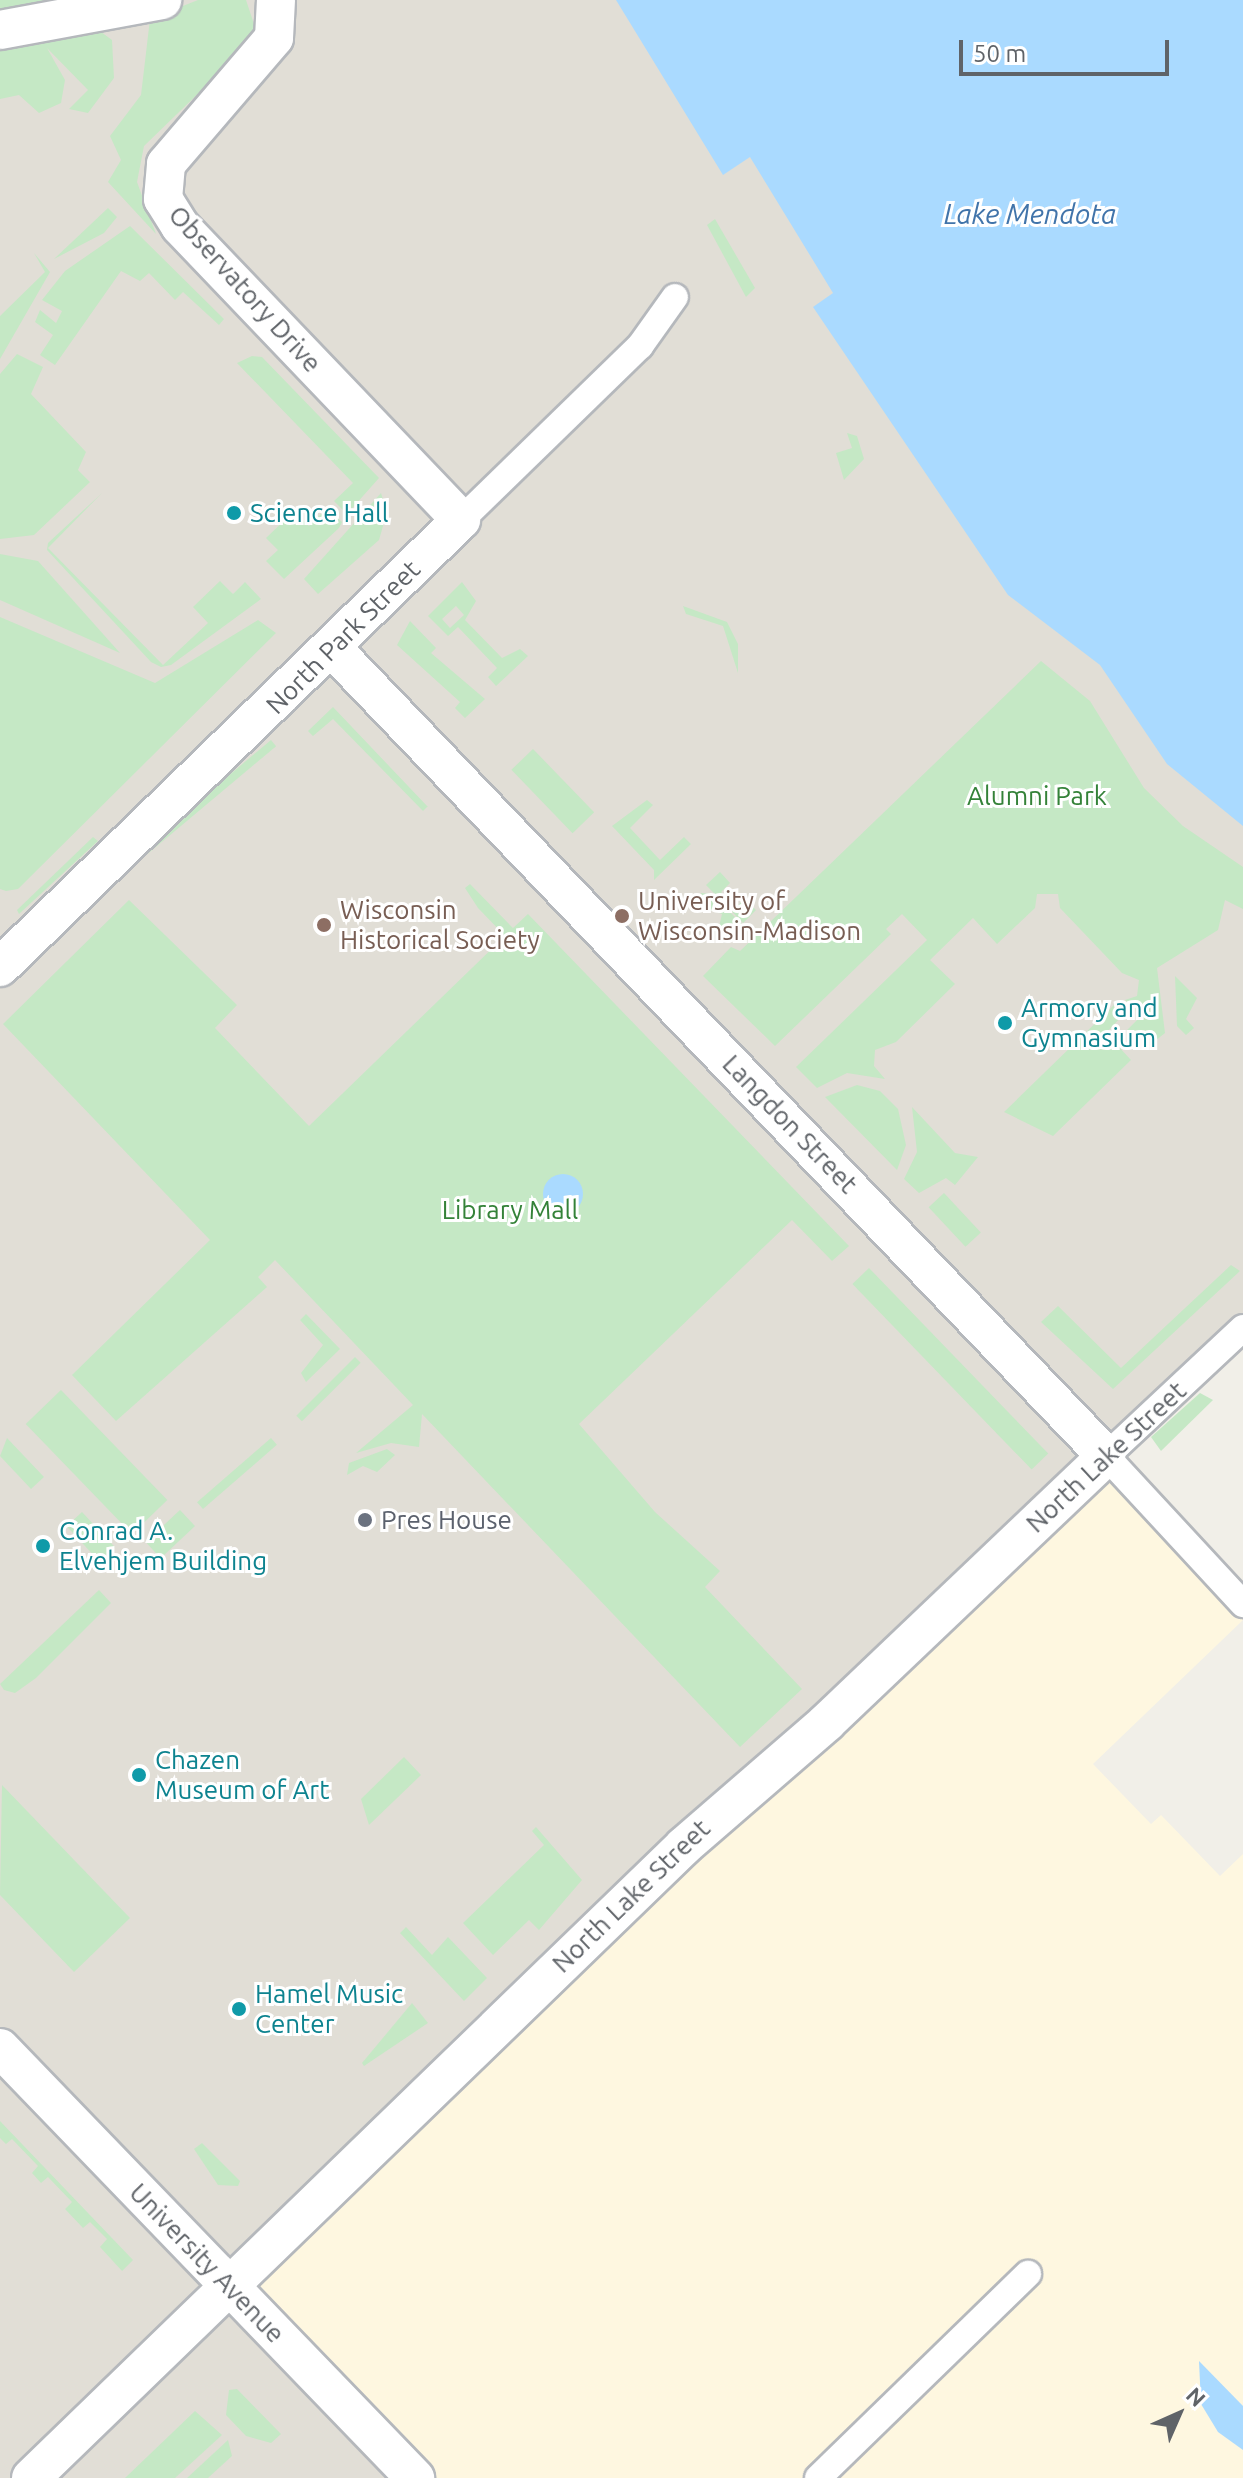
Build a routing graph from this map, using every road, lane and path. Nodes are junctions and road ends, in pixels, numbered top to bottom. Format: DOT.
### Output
graph roads {
  1 [pos="162,0"];
  2 [pos="276,0"];
  3 [pos="0,30"];
  4 [pos="675,297"];
  5 [pos="461,520"];
  6 [pos="332,648"];
  7 [pos="0,967"];
  8 [pos="1243,1328"];
  9 [pos="1106,1456"];
  10 [pos="1243,1604"];
  11 [pos="0,2048"];
  12 [pos="1028,2274"];
  13 [pos="229,2285"];
  14 [pos="31,2478"];
  15 [pos="415,2478"];
  16 [pos="818,2478"];
  1 -- 3 [label="street"];
  2 -- 5 [label="street, Observatory Drive"];
  4 -- 5 [label="street, North Park Street"];
  5 -- 6 [label="street, North Park Street"];
  6 -- 7 [label="street, North Park Street"];
  6 -- 9 [label="street, Langdon Street"];
  8 -- 9 [label="street, North Lake Street"];
  9 -- 10 [label="street, Langdon Street"];
  9 -- 13 [label="street, North Lake Street"];
  11 -- 13 [label="street, University Avenue"];
  12 -- 16 [label="street"];
  13 -- 14 [label="street, North Lake Street"];
  13 -- 15 [label="street, University Avenue"];
}
